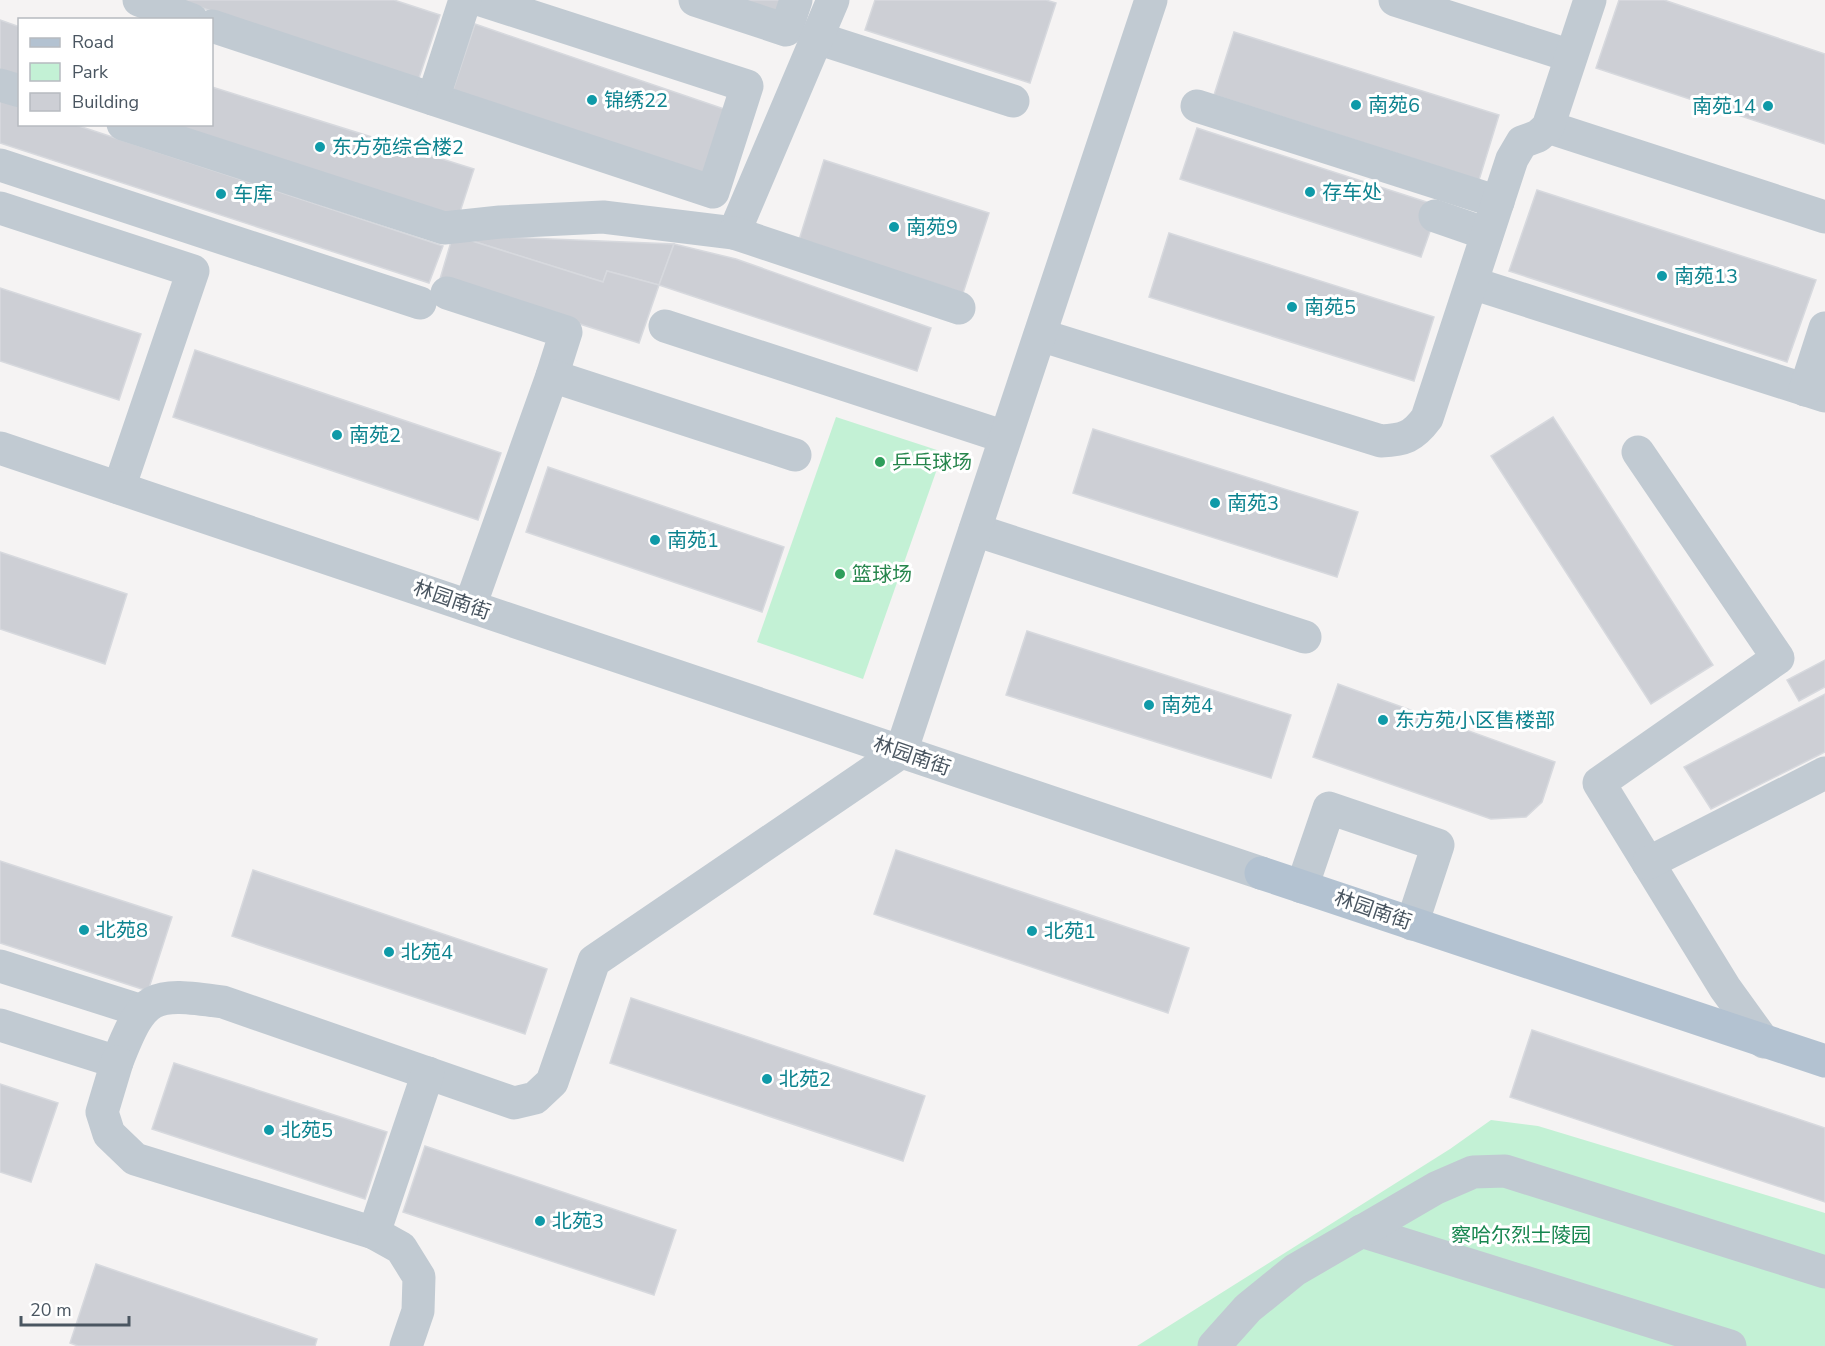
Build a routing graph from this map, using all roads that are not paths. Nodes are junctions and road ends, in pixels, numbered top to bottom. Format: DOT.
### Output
graph roads {
  1 [pos="465,0"];
  2 [pos="481,0"];
  3 [pos="695,0"];
  4 [pos="796,0"];
  5 [pos="833,0"];
  6 [pos="1151,0"];
  7 [pos="1395,0"];
  8 [pos="1590,0"];
  9 [pos="141,1"];
  10 [pos="550,11"];
  11 [pos="187,18"];
  12 [pos="213,26"];
  13 [pos="817,38"];
  14 [pos="1572,56"];
  15 [pos="0,85"];
  16 [pos="18,90"];
  17 [pos="433,99"];
  18 [pos="1013,101"];
  19 [pos="1197,106"];
  20 [pos="129,126"];
  21 [pos="1548,127"];
  22 [pos="0,165"];
  23 [pos="1498,202"];
  24 [pos="0,208"];
  25 [pos="1435,216"];
  26 [pos="1825,217"];
  27 [pos="734,233"];
  28 [pos="1487,234"];
  29 [pos="1472,283"];
  30 [pos="959,308"];
  31 [pos="665,326"];
  32 [pos="1825,328"];
  33 [pos="1040,335"];
  34 [pos="552,376"];
  35 [pos="1815,393"];
  36 [pos="1005,438"];
  37 [pos="0,448"];
  38 [pos="1638,452"];
  39 [pos="795,455"];
  40 [pos="119,488"];
  41 [pos="975,530"];
  42 [pos="470,606"];
  43 [pos="1305,637"];
  44 [pos="901,752"];
  45 [pos="1825,773"];
  46 [pos="1648,862"];
  47 [pos="1261,873"];
  48 [pos="1302,887"];
  49 [pos="1412,924"];
  50 [pos="0,966"];
  51 [pos="142,1011"];
  52 [pos="0,1025"];
  53 [pos="1764,1042"];
  54 [pos="1825,1061"];
  55 [pos="117,1062"];
  56 [pos="428,1073"];
  57 [pos="1361,1231"];
  58 [pos="374,1233"];
  59 [pos="1825,1272"];
  60 [pos="406,1346"];
  61 [pos="1214,1346"];
  62 [pos="1730,1346"];
  1 -- 17 [label="street"];
  2 -- 10 [label="street"];
  3 -- 4 [label="street"];
  5 -- 13 [label="street"];
  6 -- 33 [label="street"];
  7 -- 14 [label="street"];
  8 -- 14 [label="street"];
  9 -- 11 [label="street"];
  10 -- 17 [label="street"];
  12 -- 17 [label="street"];
  13 -- 18 [label="street"];
  13 -- 27 [label="street"];
  14 -- 21 [label="street"];
  15 -- 16 [label="street"];
  19 -- 23 [label="street"];
  20 -- 27 [label="street"];
  21 -- 23 [label="street"];
  21 -- 26 [label="street"];
  22 -- 34 [label="street"];
  23 -- 28 [label="street"];
  24 -- 40 [label="street"];
  25 -- 28 [label="street"];
  27 -- 30 [label="street"];
  28 -- 29 [label="street"];
  29 -- 33 [label="street"];
  29 -- 35 [label="street"];
  31 -- 36 [label="street"];
  32 -- 35 [label="street"];
  33 -- 36 [label="street"];
  34 -- 39 [label="street"];
  34 -- 42 [label="street"];
  36 -- 41 [label="street"];
  37 -- 40 [label="street, 林园南街"];
  38 -- 46 [label="street"];
  40 -- 42 [label="street, 林园南街"];
  41 -- 43 [label="street"];
  41 -- 44 [label="street"];
  42 -- 44 [label="street, 林园南街"];
  44 -- 47 [label="street, 林园南街"];
  44 -- 56 [label="street"];
  45 -- 46 [label="street"];
  46 -- 53 [label="street"];
  47 -- 48 [label="main road, 林园南街"];
  48 -- 49 [label="main road, 林园南街"];
  48 -- 49 [label="street"];
  49 -- 53 [label="main road, 林园南街"];
  50 -- 51 [label="street"];
  51 -- 55 [label="street"];
  51 -- 56 [label="street"];
  52 -- 55 [label="street"];
  53 -- 54 [label="main road, 林园南街"];
  55 -- 58 [label="street"];
  56 -- 58 [label="street"];
  57 -- 59 [label="street"];
  57 -- 61 [label="street"];
  57 -- 62 [label="street"];
  58 -- 60 [label="street"];
}
